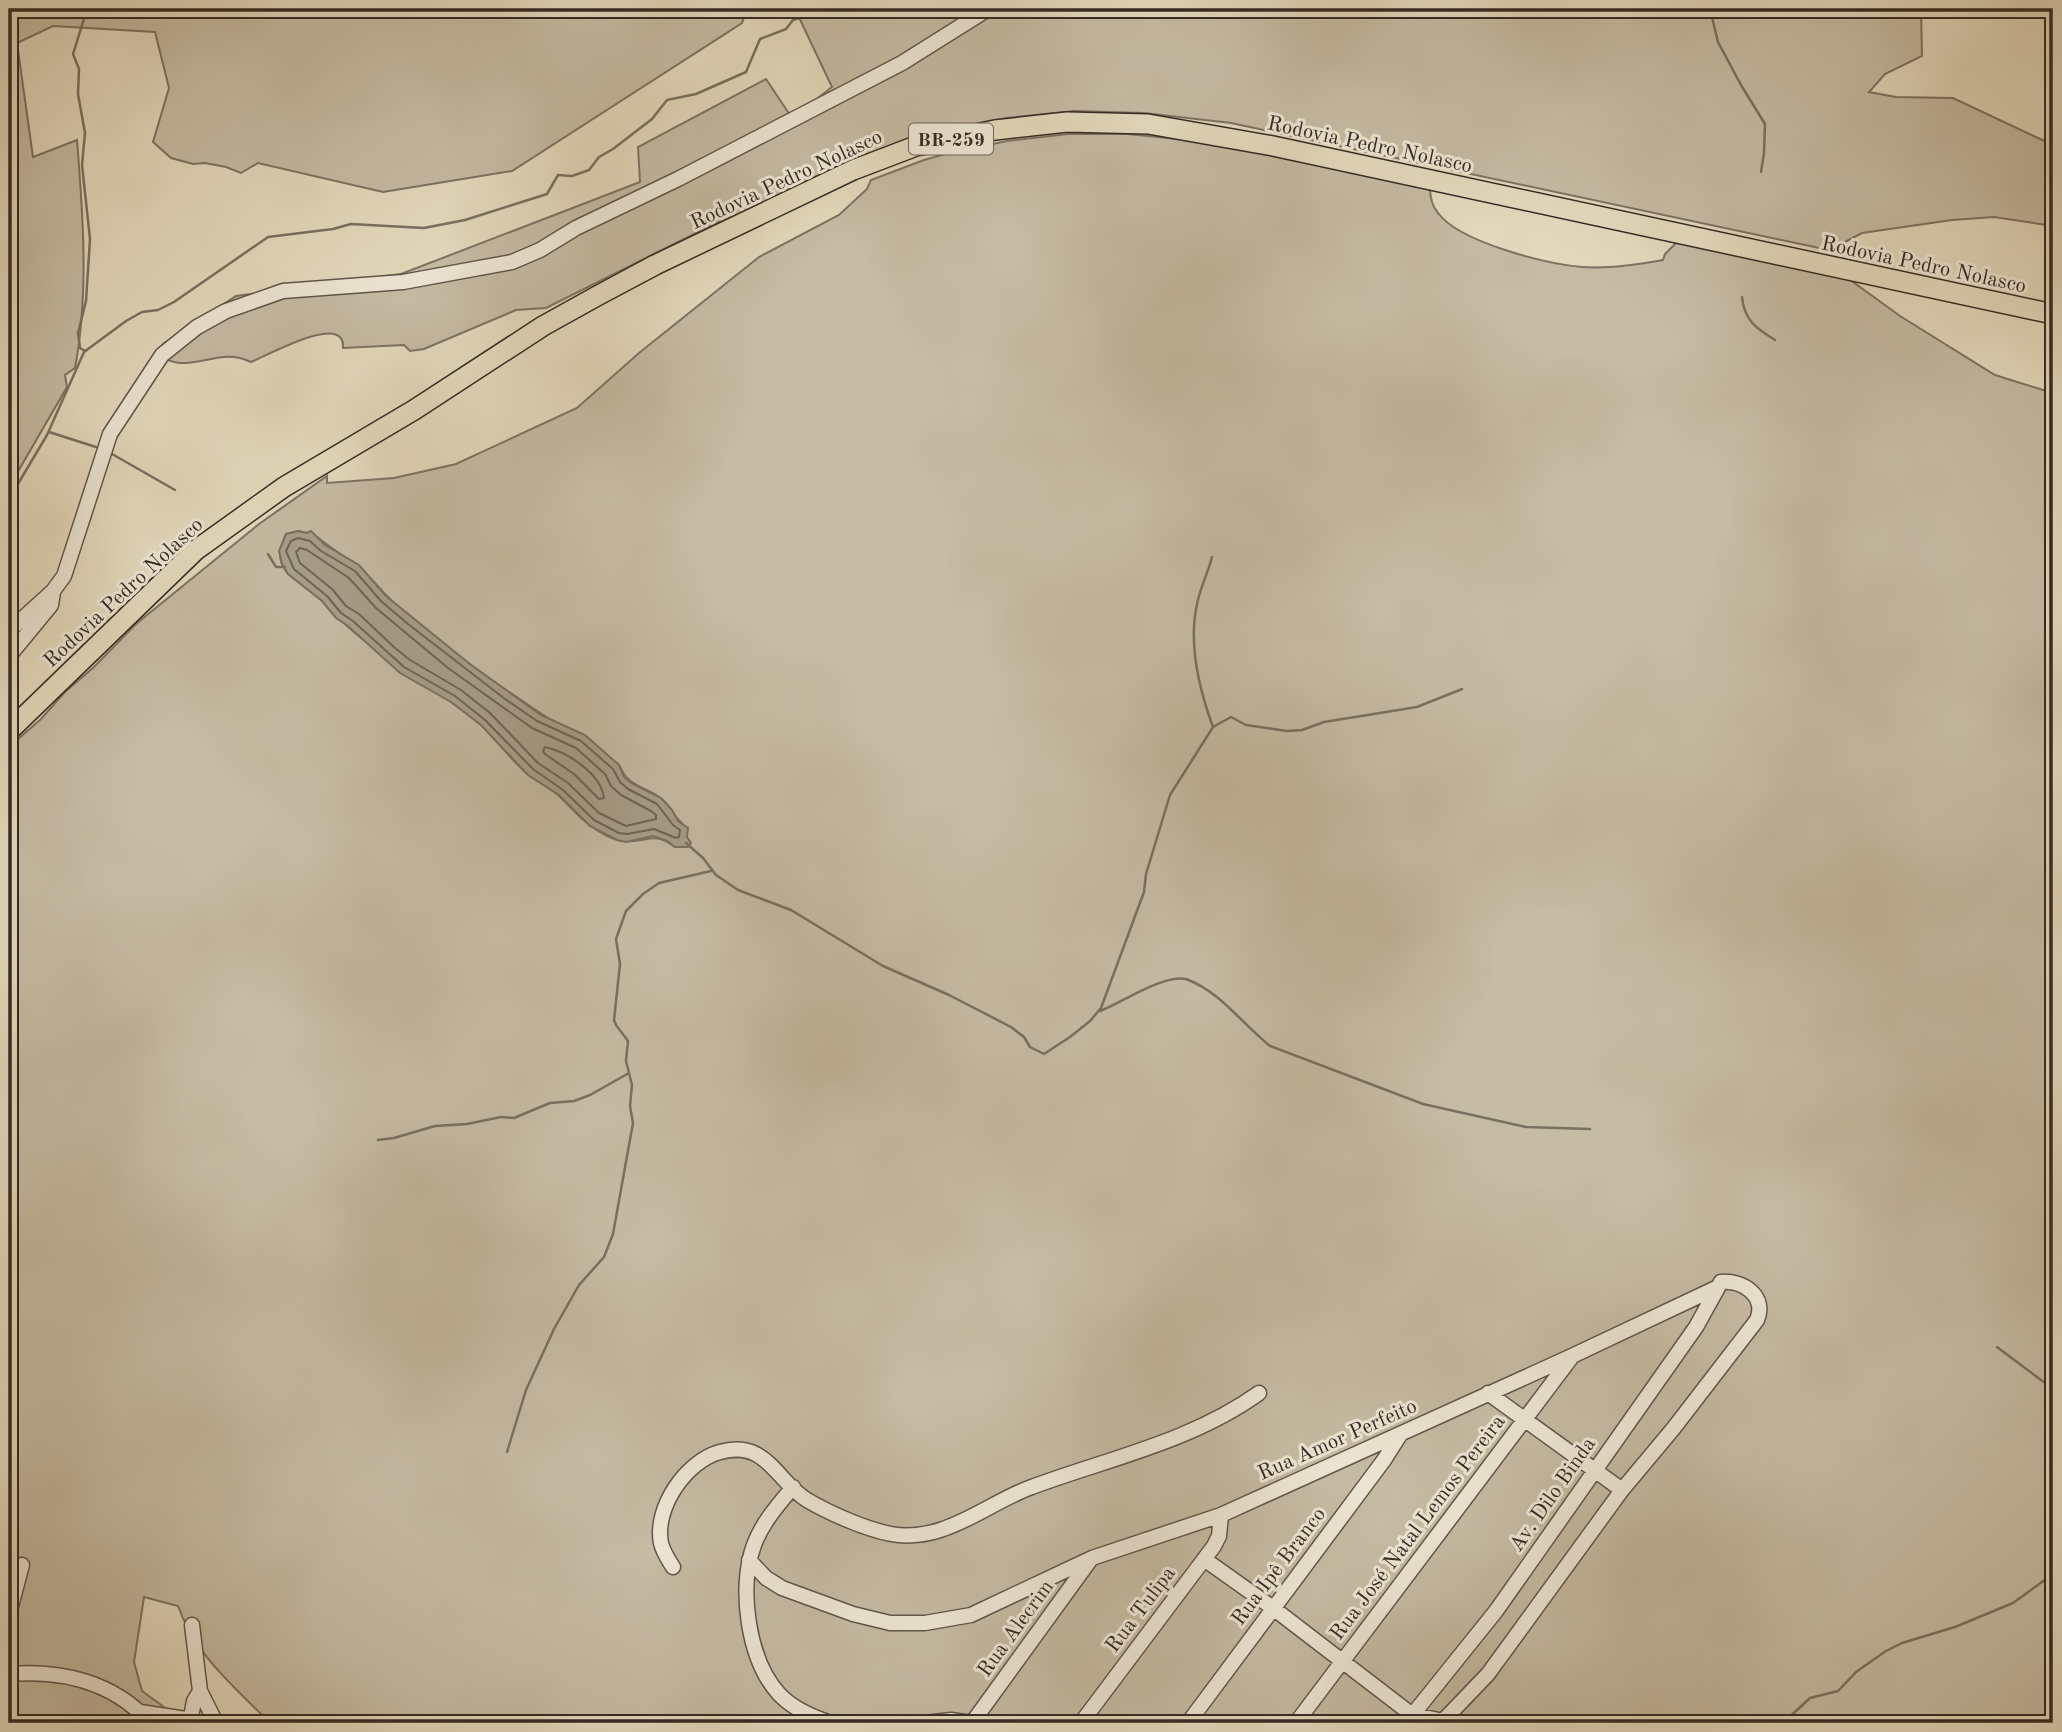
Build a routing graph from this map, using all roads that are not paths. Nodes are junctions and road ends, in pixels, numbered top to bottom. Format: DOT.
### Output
graph roads {
  1 [pos="988,9"];
  2 [pos="2053,314"];
  3 [pos="53,591"];
  4 [pos="9,631"];
  5 [pos="9,656"];
  6 [pos="9,731"];
  7 [pos="1719,1285"];
  8 [pos="1572,1356"];
  9 [pos="1259,1393"];
  10 [pos="1488,1393"];
  11 [pos="1524,1420"];
  12 [pos="1400,1434"];
  13 [pos="1594,1470"];
  14 [pos="793,1487"];
  15 [pos="1622,1490"];
  16 [pos="1221,1515"];
  17 [pos="1092,1558"];
  18 [pos="1204,1559"];
  19 [pos="749,1560"];
  20 [pos="22,1565"];
  21 [pos="673,1567"];
  22 [pos="1273,1608"];
  23 [pos="9,1614"];
  24 [pos="192,1625"];
  25 [pos="1342,1662"];
  26 [pos="9,1674"];
  27 [pos="200,1691"];
  28 [pos="145,1718"];
  29 [pos="1408,1718"];
  30 [pos="186,1720"];
  31 [pos="216,1721"];
  32 [pos="1442,1722"];
  33 [pos="831,1723"];
  34 [pos="926,1723"];
  35 [pos="972,1723"];
  36 [pos="1081,1723"];
  37 [pos="1188,1723"];
  38 [pos="1296,1723"];
  1 -- 3 [label="street"];
  2 -- 6 [label="highway, Rodovia Pedro Nolasco / BR-259"];
  3 -- 4 [label="street"];
  3 -- 5 [label="street"];
  7 -- 8 [label="street, Rua Amor Perfeito"];
  7 -- 13 [label="street, Av. Dilo Binda"];
  7 -- 15 [label="street"];
  8 -- 10 [label="street, Rua Amor Perfeito"];
  8 -- 11 [label="street, Rua José Natal Lemos Pereira"];
  9 -- 14 [label="street"];
  10 -- 11 [label="street"];
  10 -- 12 [label="street, Rua Amor Perfeito"];
  11 -- 13 [label="street"];
  11 -- 25 [label="street, Rua José Natal Lemos Pereira"];
  12 -- 16 [label="street, Rua Amor Perfeito"];
  12 -- 22 [label="street, Rua Ipê Branco"];
  13 -- 15 [label="street"];
  13 -- 29 [label="street, Av. Dilo Binda"];
  14 -- 19 [label="street"];
  14 -- 21 [label="street"];
  15 -- 32 [label="street"];
  16 -- 17 [label="street, Rua Amor Perfeito"];
  16 -- 18 [label="street, Rua Tulipa"];
  17 -- 19 [label="street, Rua Amor Perfeito"];
  17 -- 35 [label="street, Rua Alecrim"];
  18 -- 22 [label="street"];
  18 -- 36 [label="street, Rua Tulipa"];
  19 -- 33 [label="street"];
  20 -- 23 [label="street"];
  22 -- 25 [label="street"];
  22 -- 37 [label="street, Rua Ipê Branco"];
  24 -- 27 [label="street"];
  25 -- 29 [label="street"];
  25 -- 38 [label="street, Rua José Natal Lemos Pereira"];
  26 -- 28 [label="street"];
  27 -- 30 [label="street"];
  27 -- 31 [label="street"];
  28 -- 30 [label="street"];
  29 -- 32 [label="street"];
  30 -- 31 [label="street"];
  34 -- 35 [label="street"];
}
